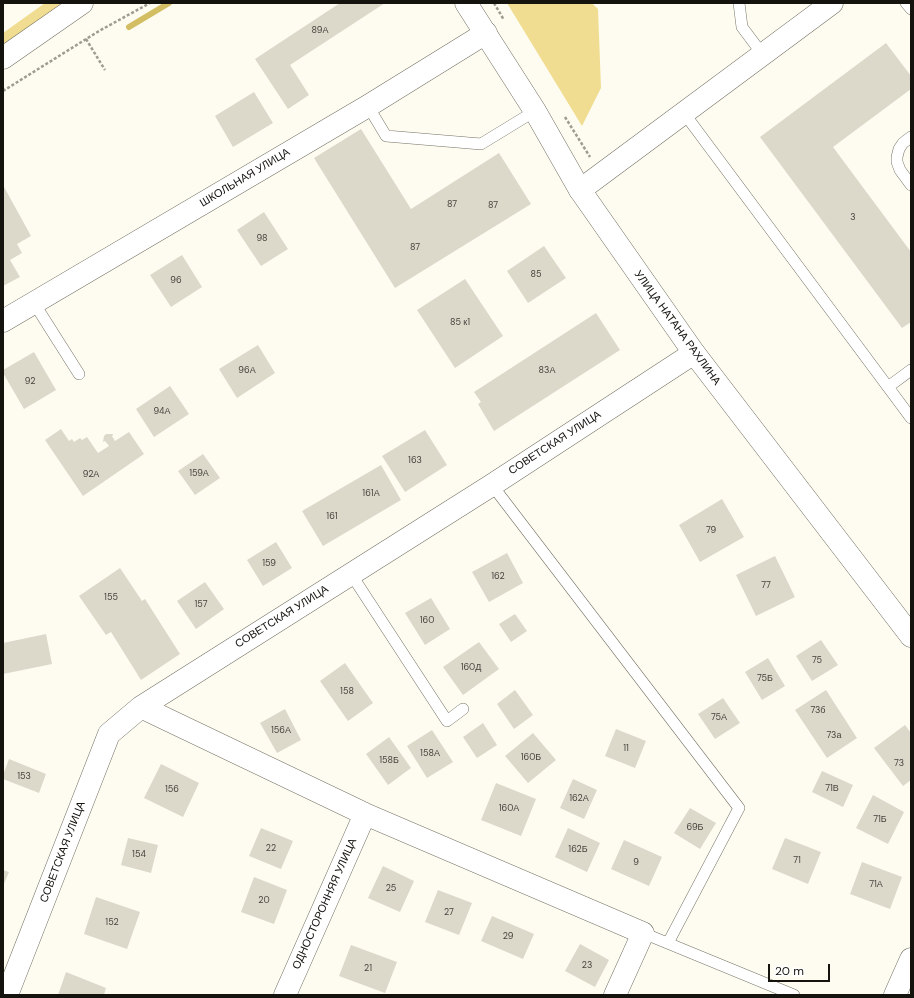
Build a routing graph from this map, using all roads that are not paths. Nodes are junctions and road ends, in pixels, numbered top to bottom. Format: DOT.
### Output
graph roads {
  1 [pos="82,3"];
  2 [pos="466,3"];
  3 [pos="739,3"];
  4 [pos="832,3"];
  5 [pos="906,3"];
  6 [pos="911,9"];
  7 [pos="486,33"];
  8 [pos="763,55"];
  9 [pos="3,58"];
  10 [pos="368,106"];
  11 [pos="535,112"];
  12 [pos="684,113"];
  13 [pos="911,137"];
  14 [pos="911,185"];
  15 [pos="580,190"];
  16 [pos="34,303"];
  17 [pos="3,321"];
  18 [pos="694,353"];
  19 [pos="911,370"];
  20 [pos="79,374"];
  21 [pos="888,387"];
  22 [pos="911,418"];
  23 [pos="492,485"];
  24 [pos="351,574"];
  25 [pos="911,636"];
  26 [pos="141,707"];
  27 [pos="463,710"];
  28 [pos="365,814"];
  29 [pos="643,933"];
  30 [pos="668,943"];
  31 [pos="911,959"];
  32 [pos="7,995"];
  33 [pos="285,995"];
  34 [pos="615,995"];
  35 [pos="794,995"];
  36 [pos="895,995"];
  1 -- 9 [label="street"];
  2 -- 7 [label="street, УЛИЦА НАТАНА РАХЛИНА"];
  3 -- 8 [label="lane"];
  4 -- 8 [label="street"];
  5 -- 6 [label="lane"];
  7 -- 10 [label="street, ШКОЛЬНАЯ УЛИЦА"];
  7 -- 11 [label="street, УЛИЦА НАТАНА РАХЛИНА"];
  8 -- 12 [label="street"];
  10 -- 11 [label="lane"];
  10 -- 16 [label="street, ШКОЛЬНАЯ УЛИЦА"];
  11 -- 15 [label="street, УЛИЦА НАТАНА РАХЛИНА"];
  12 -- 15 [label="street"];
  12 -- 21 [label="lane"];
  13 -- 14 [label="lane"];
  15 -- 18 [label="street, УЛИЦА НАТАНА РАХЛИНА"];
  16 -- 17 [label="street, ШКОЛЬНАЯ УЛИЦА"];
  16 -- 20 [label="lane"];
  18 -- 23 [label="street, СОВЕТСКАЯ УЛИЦА"];
  18 -- 25 [label="street, УЛИЦА НАТАНА РАХЛИНА"];
  19 -- 21 [label="lane"];
  21 -- 22 [label="lane"];
  23 -- 24 [label="street, СОВЕТСКАЯ УЛИЦА"];
  23 -- 30 [label="lane"];
  24 -- 26 [label="street, СОВЕТСКАЯ УЛИЦА"];
  24 -- 27 [label="lane"];
  26 -- 28 [label="street"];
  26 -- 32 [label="street, СОВЕТСКАЯ УЛИЦА"];
  28 -- 29 [label="street"];
  28 -- 33 [label="street, ОДНОСТОРОННЯЯ УЛИЦА"];
  29 -- 30 [label="lane"];
  29 -- 34 [label="street"];
  30 -- 35 [label="lane"];
  31 -- 36 [label="street"];
}
